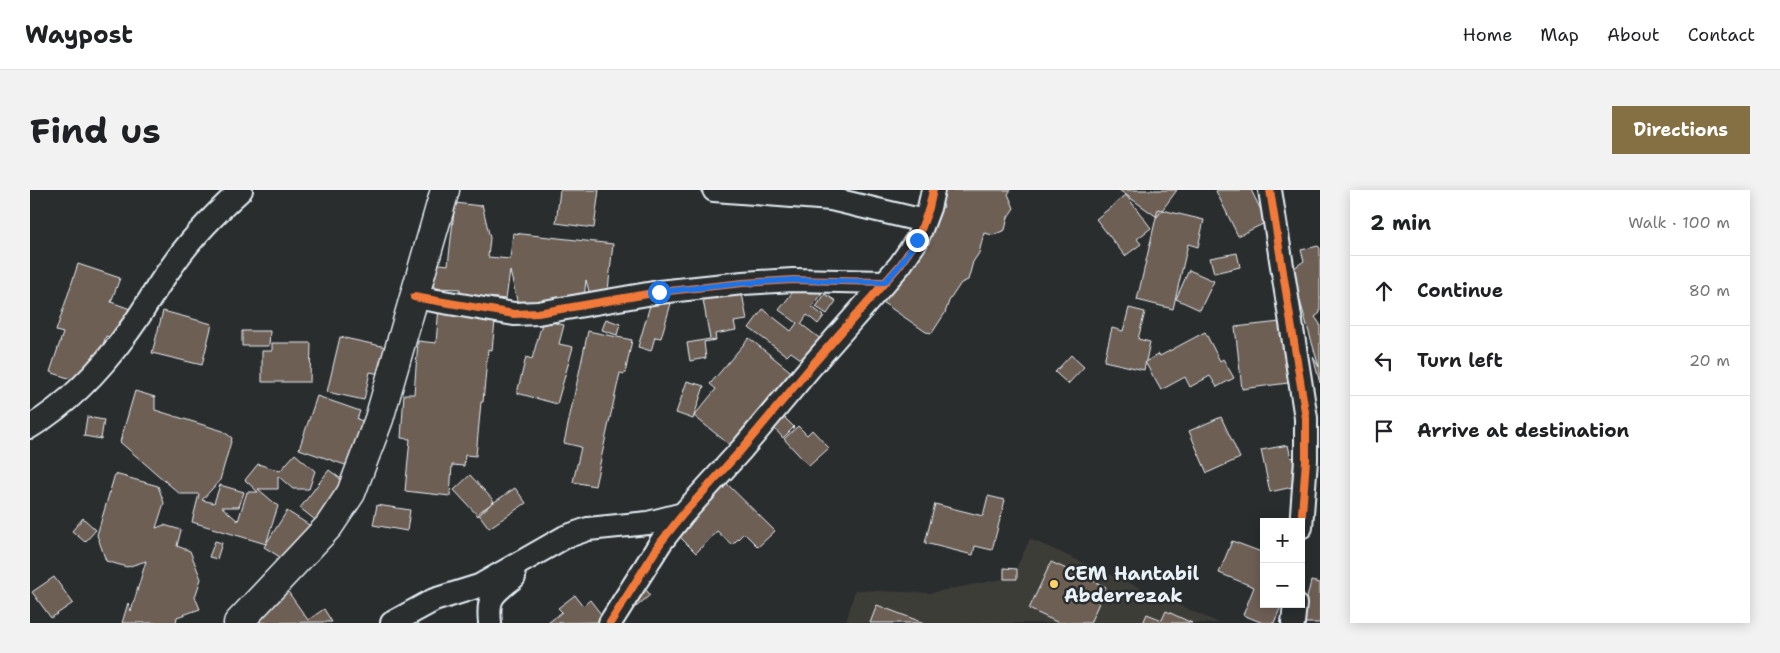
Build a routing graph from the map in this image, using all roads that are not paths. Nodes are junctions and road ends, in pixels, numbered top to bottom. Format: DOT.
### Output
graph roads {
  1 [pos="218,190"];
  2 [pos="241,190"];
  3 [pos="445,190"];
  4 [pos="714,190"];
  5 [pos="932,190"];
  6 [pos="1270,190"];
  7 [pos="924,221"];
  8 [pos="198,232"];
  9 [pos="885,282"];
  10 [pos="414,297"];
  11 [pos="30,427"];
  12 [pos="683,514"];
  13 [pos="1302,518"];
  14 [pos="524,561"];
  15 [pos="1295,608"];
  16 [pos="238,623"];
  17 [pos="392,623"];
  18 [pos="490,623"];
  19 [pos="610,623"];
  20 [pos="1293,623"];
  1 -- 8 [label="street"];
  2 -- 8 [label="street"];
  3 -- 10 [label="main road"];
  4 -- 7 [label="street"];
  5 -- 7 [label="street"];
  6 -- 13 [label="street"];
  7 -- 9 [label="street"];
  8 -- 11 [label="street"];
  9 -- 10 [label="street"];
  9 -- 12 [label="street"];
  10 -- 16 [label="main road"];
  12 -- 14 [label="street"];
  12 -- 19 [label="street"];
  14 -- 17 [label="street"];
  14 -- 18 [label="street"];
  15 -- 20 [label="street"];
}
